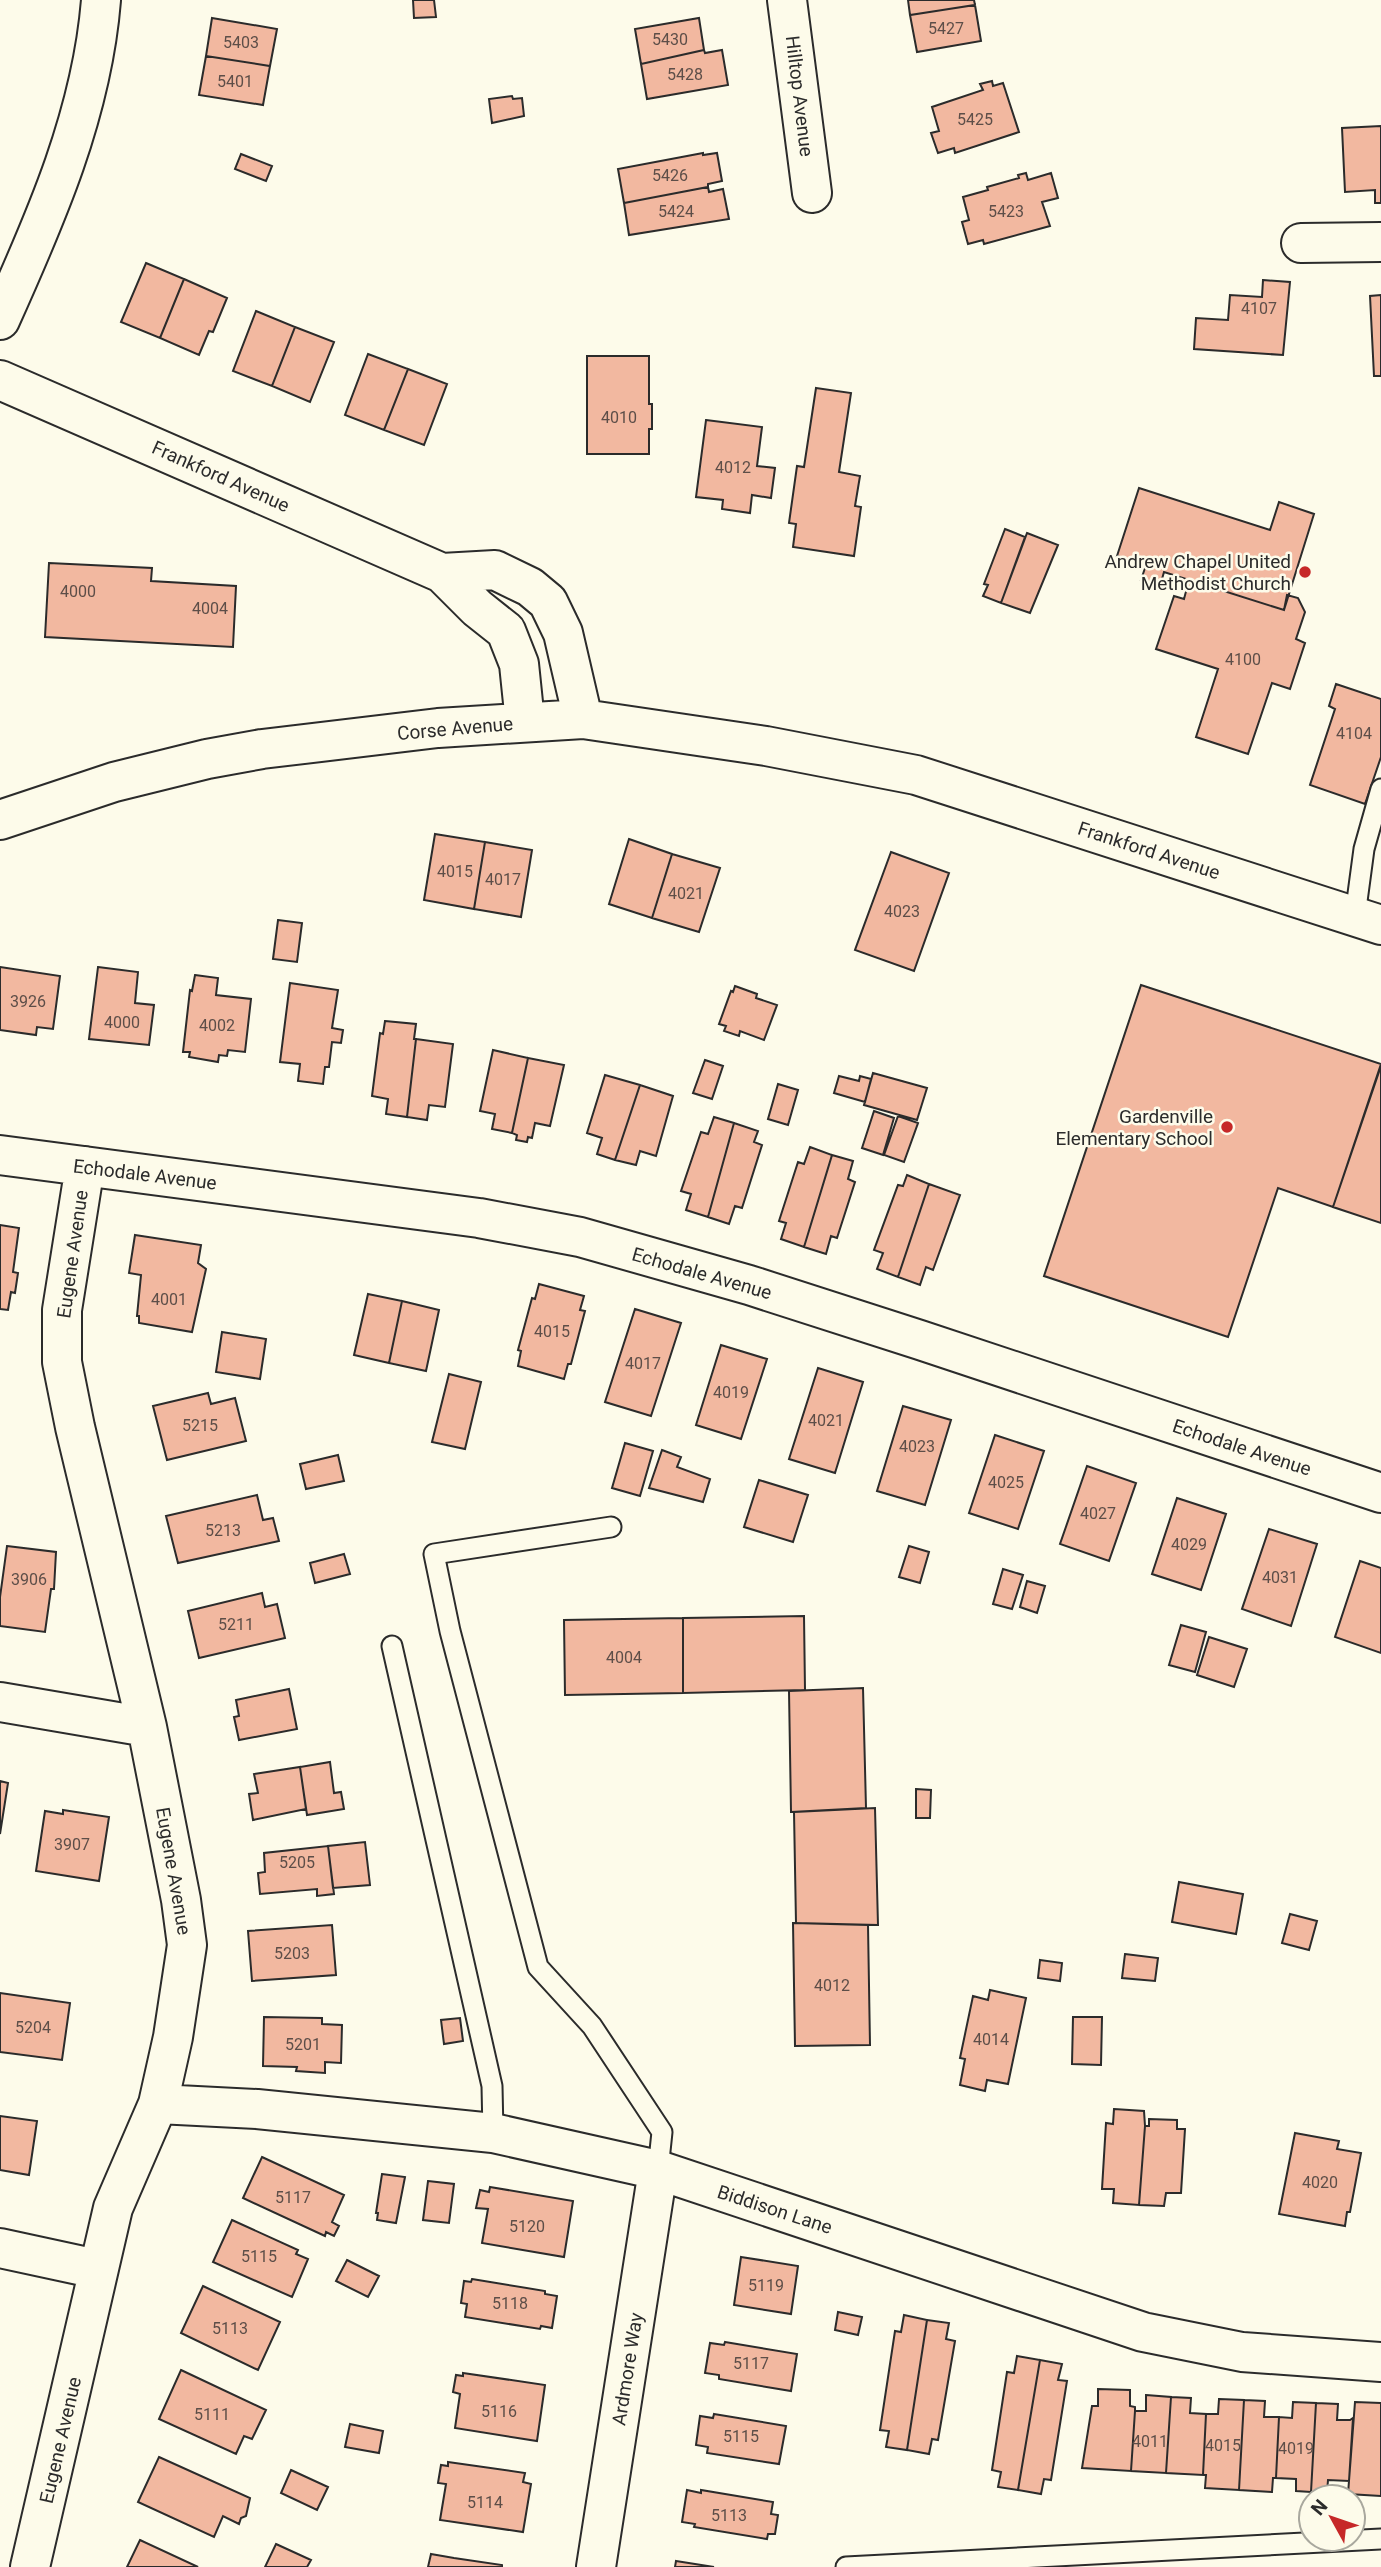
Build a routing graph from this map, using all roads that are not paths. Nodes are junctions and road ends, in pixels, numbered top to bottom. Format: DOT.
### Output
graph roads {
  1 [pos="102,0"];
  2 [pos="787,0"];
  3 [pos="812,193"];
  4 [pos="1381,242"];
  5 [pos="1301,243"];
  6 [pos="0,320"];
  7 [pos="0,380"];
  8 [pos="442,573"];
  9 [pos="583,719"];
  10 [pos="525,722"];
  11 [pos="916,775"];
  12 [pos="1381,789"];
  13 [pos="0,820"];
  14 [pos="1368,920"];
  15 [pos="0,1155"];
  16 [pos="85,1166"];
  17 [pos="1381,1493"];
  18 [pos="611,1527"];
  19 [pos="393,1646"];
  20 [pos="0,1702"];
  21 [pos="146,1727"];
  22 [pos="158,2104"];
  23 [pos="494,2133"];
  24 [pos="657,2170"];
  25 [pos="0,2248"];
  26 [pos="97,2269"];
  27 [pos="1381,2362"];
  28 [pos="1381,2539"];
  29 [pos="30,2567"];
  30 [pos="596,2567"];
  31 [pos="846,2567"];
  1 -- 6 [label="street"];
  2 -- 3 [label="street, Hilltop Avenue"];
  4 -- 5 [label="street"];
  7 -- 8 [label="street, Frankford Avenue"];
  8 -- 9 [label="street, Frankford Avenue"];
  8 -- 10 [label="street, Frankford Avenue"];
  9 -- 10 [label="street, Corse Avenue"];
  9 -- 11 [label="street, Corse Avenue"];
  10 -- 13 [label="street, Corse Avenue"];
  11 -- 14 [label="street, Frankford Avenue"];
  12 -- 14 [label="lane"];
  15 -- 16 [label="street, Echodale Avenue"];
  16 -- 17 [label="street, Echodale Avenue"];
  16 -- 21 [label="street, Eugene Avenue"];
  18 -- 24 [label="lane"];
  19 -- 23 [label="lane"];
  20 -- 21 [label="street"];
  21 -- 22 [label="street, Eugene Avenue"];
  22 -- 23 [label="street, Biddison Lane"];
  22 -- 26 [label="street, Eugene Avenue"];
  23 -- 24 [label="street, Biddison Lane"];
  24 -- 27 [label="street, Biddison Lane"];
  24 -- 30 [label="street, Ardmore Way"];
  25 -- 26 [label="street"];
  26 -- 29 [label="street, Eugene Avenue"];
  28 -- 31 [label="lane"];
}
